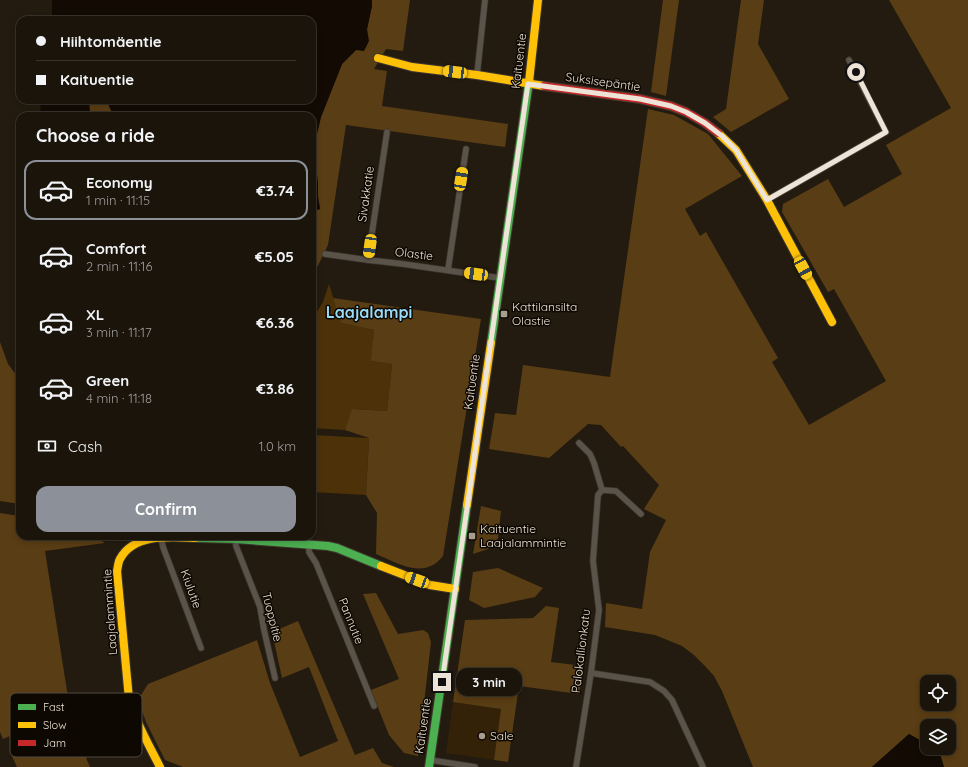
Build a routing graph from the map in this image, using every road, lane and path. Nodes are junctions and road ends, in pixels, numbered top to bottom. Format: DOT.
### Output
graph roads {
  1 [pos="485,0"];
  2 [pos="538,0"];
  3 [pos="378,58"];
  4 [pos="849,60"];
  5 [pos="477,75"];
  6 [pos="528,84"];
  7 [pos="387,132"];
  8 [pos="466,149"];
  9 [pos="767,200"];
  10 [pos="325,254"];
  11 [pos="368,260"];
  12 [pos="448,270"];
  13 [pos="500,278"];
  14 [pos="832,322"];
  15 [pos="579,444"];
  16 [pos="602,490"];
  17 [pos="641,514"];
  18 [pos="149,540"];
  19 [pos="162,540"];
  20 [pos="236,540"];
  21 [pos="309,544"];
  22 [pos="455,589"];
  23 [pos="201,648"];
  24 [pos="591,672"];
  25 [pos="275,678"];
  26 [pos="128,693"];
  27 [pos="374,706"];
  28 [pos="142,731"];
  29 [pos="430,763"];
  30 [pos="160,767"];
  31 [pos="475,767"];
  32 [pos="576,767"];
  33 [pos="703,767"];
  1 -- 5 [label="street"];
  2 -- 6 [label="street, Kaituentie"];
  3 -- 5 [label="street, Suksisepäntie"];
  4 -- 9 [label="street"];
  5 -- 6 [label="street, Suksisepäntie"];
  6 -- 9 [label="street, Suksisepäntie"];
  6 -- 13 [label="street, Kaituentie"];
  7 -- 11 [label="street, Sivakkatie"];
  8 -- 12 [label="street"];
  9 -- 14 [label="street, Suksisepäntie"];
  10 -- 11 [label="street, Olastie"];
  11 -- 12 [label="street, Olastie"];
  12 -- 13 [label="street, Olastie"];
  13 -- 22 [label="street, Kaituentie"];
  15 -- 16 [label="street"];
  16 -- 17 [label="street"];
  16 -- 24 [label="street, Palokallionkatu"];
  18 -- 26 [label="street, Laajalammintie"];
  19 -- 23 [label="street, Kiulutie"];
  20 -- 21 [label="street, Laajalammintie"];
  20 -- 25 [label="street, Tuoppitie"];
  21 -- 22 [label="street, Laajalammintie"];
  21 -- 27 [label="street, Pannutie"];
  22 -- 29 [label="street, Kaituentie"];
  24 -- 32 [label="street, Palokallionkatu"];
  24 -- 33 [label="street"];
  28 -- 30 [label="street, Laajalammintie"];
  29 -- 31 [label="street"];
}
